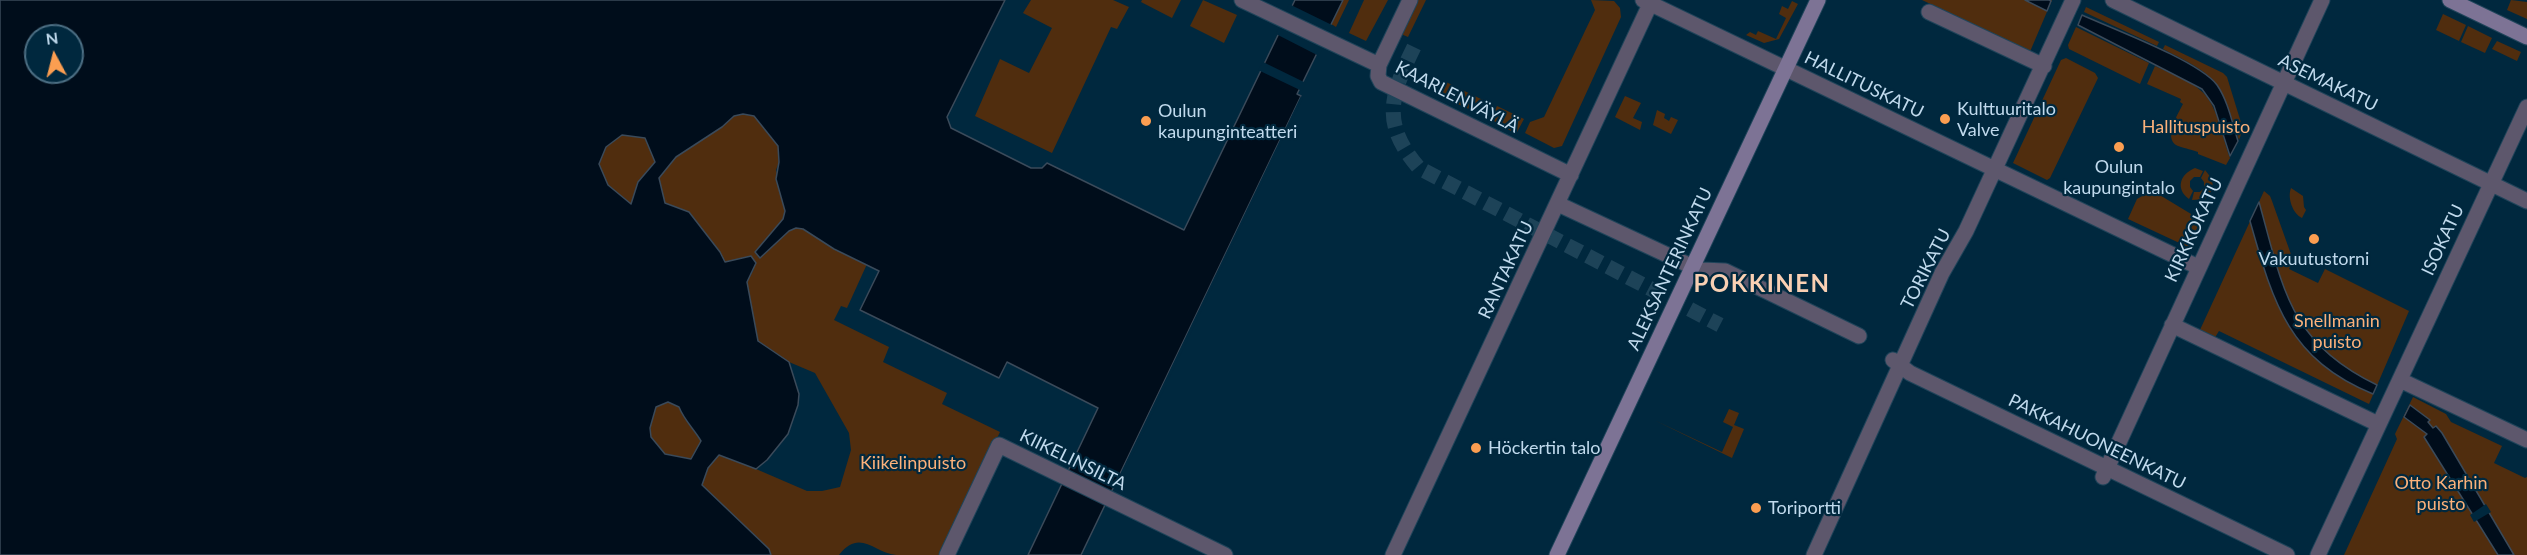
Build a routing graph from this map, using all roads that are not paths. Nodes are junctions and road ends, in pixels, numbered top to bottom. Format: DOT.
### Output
graph roads {
  1 [pos="1242,0"];
  2 [pos="1410,0"];
  3 [pos="1818,0"];
  4 [pos="2073,0"];
  5 [pos="2113,0"];
  6 [pos="2322,0"];
  7 [pos="2450,0"];
  8 [pos="1648,1"];
  9 [pos="1929,12"];
  10 [pos="2527,37"];
  11 [pos="1379,65"];
  12 [pos="2044,66"];
  13 [pos="1786,69"];
  14 [pos="2284,83"];
  15 [pos="2527,107"];
  16 [pos="1995,170"];
  17 [pos="1571,175"];
  18 [pos="2491,184"];
  19 [pos="2527,201"];
  20 [pos="1558,204"];
  21 [pos="1693,267"];
  22 [pos="2198,267"];
  23 [pos="2172,325"];
  24 [pos="1859,336"];
  25 [pos="1897,363"];
  26 [pos="2397,385"];
  27 [pos="2378,424"];
  28 [pos="2527,440"];
  29 [pos="2104,472"];
  30 [pos="947,555"];
  31 [pos="1225,555"];
  32 [pos="1394,555"];
  33 [pos="1557,555"];
  34 [pos="1814,555"];
  35 [pos="2287,555"];
  36 [pos="2318,555"];
  1 -- 11 [label="street, KAARLENVÄYLÄ"];
  2 -- 11 [label="street"];
  3 -- 13 [label="main road, ALEKSANTERINKATU"];
  4 -- 12 [label="street, TORIKATU"];
  5 -- 14 [label="street, ASEMAKATU"];
  6 -- 14 [label="street, KIRKKOKATU"];
  7 -- 10 [label="main road"];
  8 -- 13 [label="street, HALLITUSKATU"];
  8 -- 17 [label="street, RANTAKATU"];
  9 -- 12 [label="street"];
  11 -- 17 [label="street, KAARLENVÄYLÄ"];
  12 -- 16 [label="street, TORIKATU"];
  13 -- 16 [label="street, HALLITUSKATU"];
  13 -- 21 [label="main road, ALEKSANTERINKATU"];
  14 -- 18 [label="street, ASEMAKATU"];
  14 -- 22 [label="street, KIRKKOKATU"];
  15 -- 18 [label="street, ISOKATU"];
  16 -- 22 [label="street, HALLITUSKATU"];
  16 -- 25 [label="street, TORIKATU"];
  17 -- 20 [label="street, RANTAKATU"];
  18 -- 19 [label="street, ASEMAKATU"];
  18 -- 26 [label="street, ISOKATU"];
  20 -- 21 [label="street"];
  20 -- 32 [label="street, RANTAKATU"];
  21 -- 24 [label="street"];
  21 -- 33 [label="main road, ALEKSANTERINKATU"];
  22 -- 23 [label="street, KIRKKOKATU"];
  23 -- 27 [label="street"];
  23 -- 29 [label="street, KIRKKOKATU"];
  25 -- 29 [label="street, PAKKAHUONEENKATU"];
  25 -- 34 [label="street, TORIKATU"];
  26 -- 27 [label="street"];
  26 -- 28 [label="street"];
  27 -- 36 [label="street"];
  29 -- 35 [label="street, PAKKAHUONEENKATU"];
  30 -- 31 [label="street, KIIKELINSILTA"];
}
